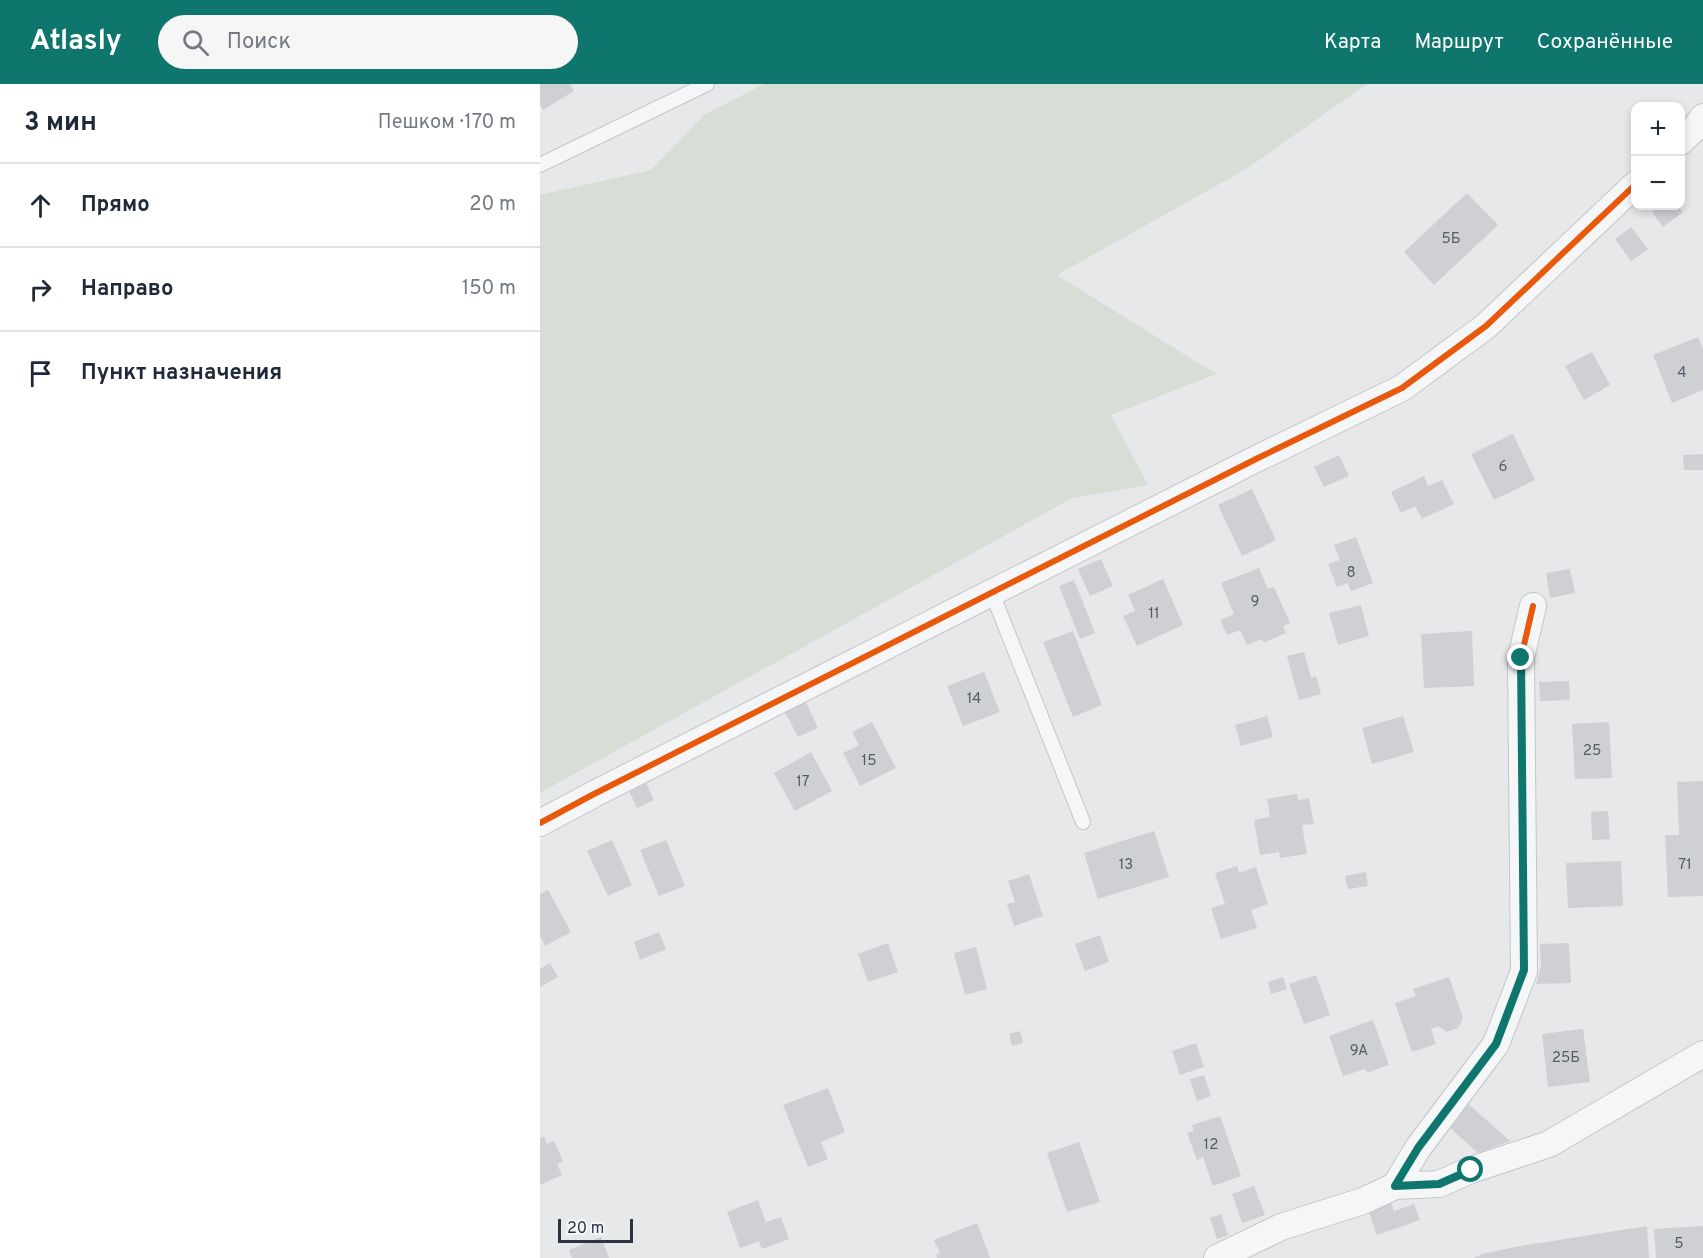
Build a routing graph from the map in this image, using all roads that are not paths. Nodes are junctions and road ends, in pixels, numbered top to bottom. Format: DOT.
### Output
graph roads {
  1 [pos="707,84"];
  2 [pos="1703,117"];
  3 [pos="1685,137"];
  4 [pos="540,165"];
  5 [pos="1631,188"];
  6 [pos="992,593"];
  7 [pos="1533,606"];
  8 [pos="1083,822"];
  9 [pos="540,823"];
  10 [pos="1703,1054"];
  11 [pos="1395,1186"];
  12 [pos="1217,1258"];
  1 -- 4 [label="lane"];
  2 -- 3 [label="street"];
  5 -- 6 [label="street"];
  6 -- 8 [label="lane"];
  6 -- 9 [label="street"];
  7 -- 11 [label="street"];
  10 -- 11 [label="street"];
  11 -- 12 [label="street"];
}
